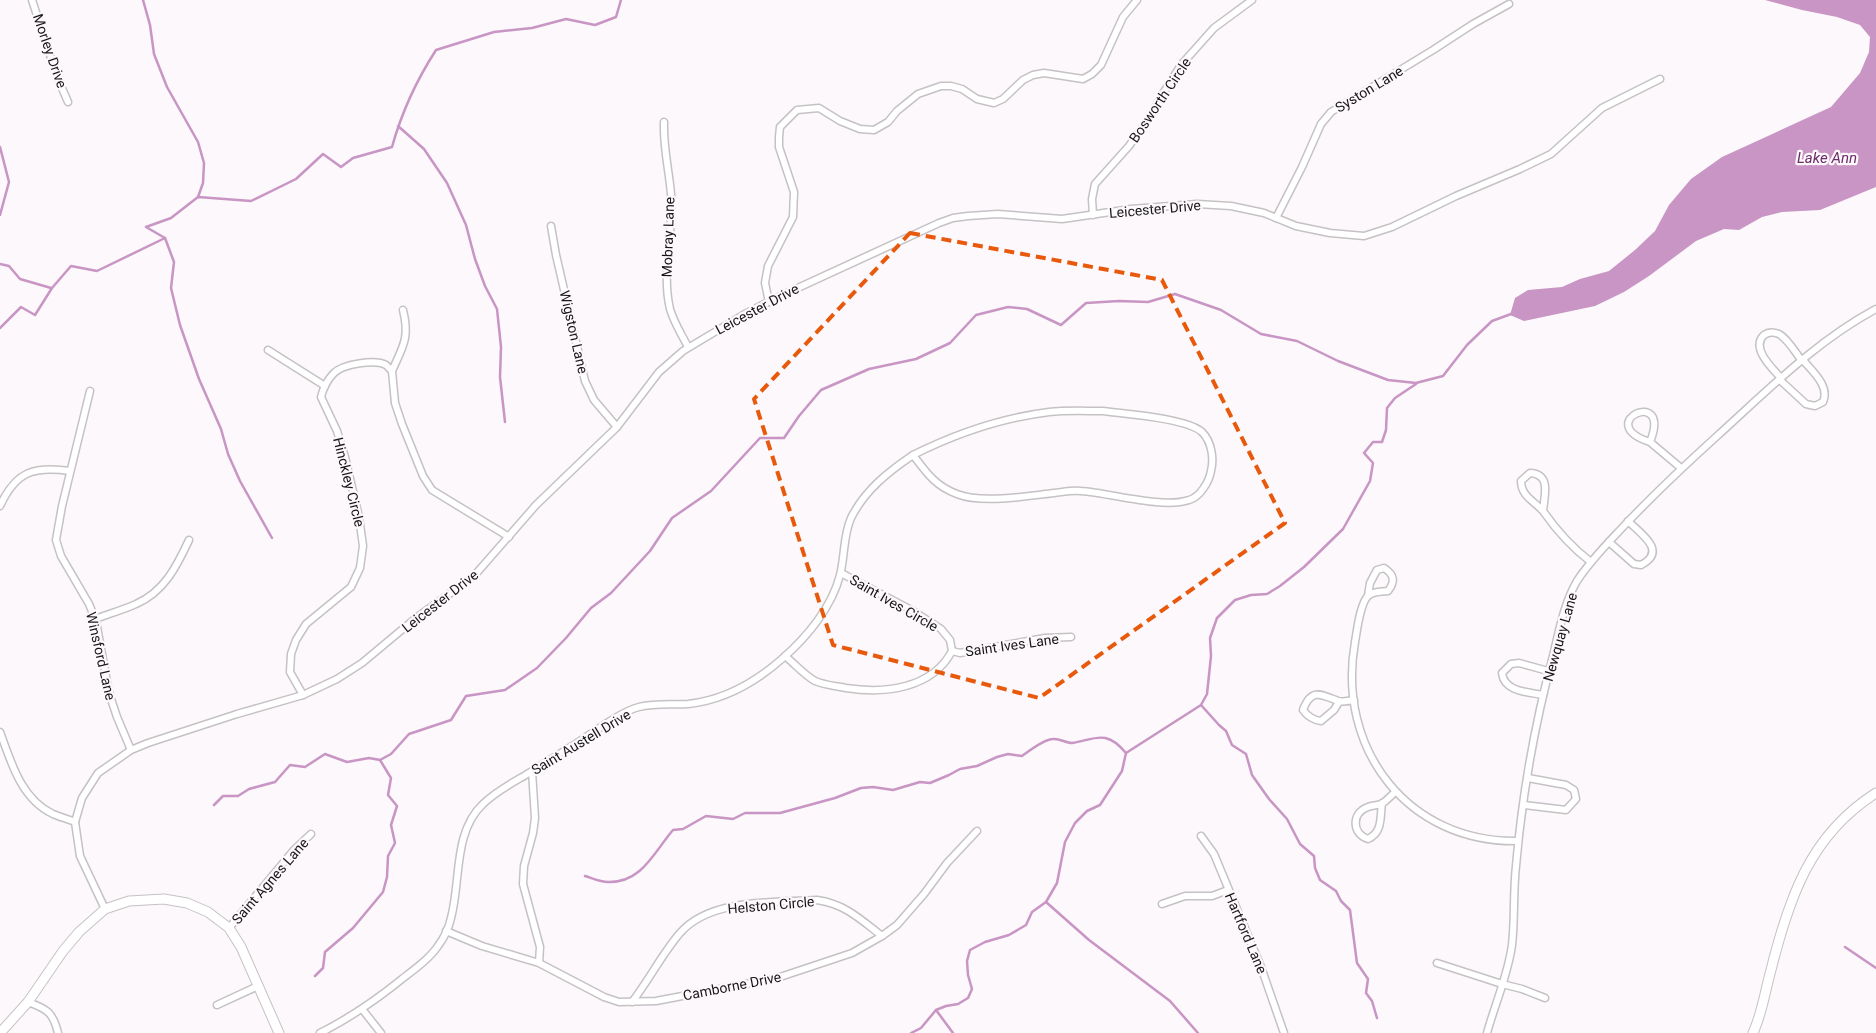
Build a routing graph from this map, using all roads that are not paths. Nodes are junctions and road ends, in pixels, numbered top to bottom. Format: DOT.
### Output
graph roads {
  1 [pos="32,0"];
  2 [pos="1137,0"];
  3 [pos="1252,0"];
  4 [pos="1509,4"];
  5 [pos="1660,79"];
  6 [pos="68,102"];
  7 [pos="664,122"];
  8 [pos="1092,215"];
  9 [pos="1276,218"];
  10 [pos="551,226"];
  11 [pos="768,302"];
  12 [pos="1876,309"];
  13 [pos="403,310"];
  14 [pos="688,348"];
  15 [pos="268,350"];
  16 [pos="1803,360"];
  17 [pos="392,371"];
  18 [pos="1780,379"];
  19 [pos="325,386"];
  20 [pos="90,391"];
  21 [pos="617,427"];
  22 [pos="1650,442"];
  23 [pos="913,455"];
  24 [pos="1681,468"];
  25 [pos="70,471"];
  26 [pos="0,506"];
  27 [pos="1543,511"];
  28 [pos="1628,521"];
  29 [pos="509,536"];
  30 [pos="190,540"];
  31 [pos="1609,542"];
  32 [pos="1591,562"];
  33 [pos="841,573"];
  34 [pos="1368,596"];
  35 [pos="95,619"];
  36 [pos="1071,637"];
  37 [pos="952,651"];
  38 [pos="786,656"];
  39 [pos="1548,672"];
  40 [pos="303,695"];
  41 [pos="1543,695"];
  42 [pos="1354,700"];
  43 [pos="1339,702"];
  44 [pos="0,732"];
  45 [pos="130,750"];
  46 [pos="532,771"];
  47 [pos="1528,778"];
  48 [pos="1395,792"];
  49 [pos="1876,793"];
  50 [pos="1382,803"];
  51 [pos="1524,805"];
  52 [pos="75,822"];
  53 [pos="976,831"];
  54 [pos="311,834"];
  55 [pos="1201,836"];
  56 [pos="1518,841"];
  57 [pos="1228,890"];
  58 [pos="1162,904"];
  59 [pos="105,909"];
  60 [pos="229,928"];
  61 [pos="446,931"];
  62 [pos="882,936"];
  63 [pos="538,963"];
  64 [pos="1437,963"];
  65 [pos="1502,984"];
  66 [pos="258,986"];
  67 [pos="1545,998"];
  68 [pos="28,1002"];
  69 [pos="632,1002"];
  70 [pos="217,1005"];
  71 [pos="362,1009"];
  72 [pos="0,1033"];
  73 [pos="58,1033"];
  74 [pos="279,1033"];
  75 [pos="320,1033"];
  76 [pos="381,1033"];
  77 [pos="1284,1033"];
  78 [pos="1487,1033"];
  79 [pos="1753,1033"];
  1 -- 6 [label="street, Morley Drive"];
  2 -- 11 [label="street"];
  3 -- 8 [label="street, Bosworth Circle"];
  4 -- 9 [label="street, Syston Lane"];
  5 -- 9 [label="street, Leicester Drive"];
  7 -- 14 [label="street, Mobray Lane"];
  8 -- 9 [label="street, Leicester Drive"];
  8 -- 11 [label="street, Leicester Drive"];
  10 -- 21 [label="street, Wigston Lane"];
  11 -- 14 [label="street, Leicester Drive"];
  12 -- 16 [label="street, Newquay Lane"];
  13 -- 17 [label="street"];
  14 -- 21 [label="street, Leicester Drive"];
  15 -- 19 [label="street"];
  16 -- 18 [label="street, Newquay Lane"];
  16 -- 18 [label="street"];
  16 -- 18 [label="street"];
  17 -- 19 [label="street"];
  17 -- 29 [label="street"];
  18 -- 24 [label="street, Newquay Lane"];
  19 -- 40 [label="street, Hinckley Circle"];
  20 -- 25 [label="street, Winsford Lane"];
  21 -- 29 [label="street, Leicester Drive"];
  22 -- 22 [label="street"];
  22 -- 24 [label="street"];
  23 -- 23 [label="street, Saint Austell Drive"];
  23 -- 33 [label="street, Saint Austell Drive"];
  24 -- 28 [label="street, Newquay Lane"];
  25 -- 26 [label="street"];
  25 -- 35 [label="street, Winsford Lane"];
  27 -- 27 [label="street"];
  27 -- 32 [label="street"];
  28 -- 31 [label="street, Newquay Lane"];
  28 -- 31 [label="street"];
  29 -- 40 [label="street, Leicester Drive"];
  30 -- 35 [label="street"];
  31 -- 32 [label="street, Newquay Lane"];
  32 -- 39 [label="street, Newquay Lane"];
  33 -- 37 [label="street, Saint Ives Circle"];
  33 -- 38 [label="street, Saint Austell Drive"];
  34 -- 34 [label="street"];
  34 -- 42 [label="street"];
  35 -- 45 [label="street, Winsford Lane"];
  36 -- 37 [label="street, Saint Ives Lane"];
  37 -- 38 [label="street"];
  38 -- 46 [label="street, Saint Austell Drive"];
  39 -- 41 [label="street, Newquay Lane"];
  39 -- 41 [label="street"];
  40 -- 45 [label="street, Leicester Drive"];
  41 -- 47 [label="street, Newquay Lane"];
  42 -- 43 [label="street"];
  42 -- 48 [label="street"];
  43 -- 43 [label="street"];
  44 -- 52 [label="street"];
  45 -- 52 [label="street, Leicester Drive"];
  46 -- 61 [label="street, Saint Austell Drive"];
  46 -- 63 [label="street"];
  47 -- 51 [label="street, Newquay Lane"];
  47 -- 51 [label="street"];
  48 -- 50 [label="street"];
  48 -- 56 [label="street"];
  49 -- 79 [label="main road"];
  50 -- 50 [label="street"];
  51 -- 56 [label="street, Newquay Lane"];
  52 -- 59 [label="street, Leicester Drive"];
  53 -- 62 [label="street, Camborne Drive"];
  54 -- 60 [label="street, Saint Agnes Lane"];
  55 -- 57 [label="street, Hartford Lane"];
  56 -- 65 [label="street, Newquay Lane"];
  57 -- 58 [label="street"];
  57 -- 77 [label="street, Hartford Lane"];
  59 -- 60 [label="main road"];
  59 -- 68 [label="main road"];
  60 -- 66 [label="main road"];
  61 -- 63 [label="street, Camborne Drive"];
  61 -- 71 [label="street, Saint Austell Drive"];
  62 -- 69 [label="street, Camborne Drive"];
  62 -- 69 [label="street, Helston Circle"];
  63 -- 69 [label="street, Camborne Drive"];
  64 -- 65 [label="street"];
  65 -- 67 [label="street"];
  65 -- 78 [label="street, Newquay Lane"];
  66 -- 70 [label="street"];
  66 -- 74 [label="main road"];
  68 -- 72 [label="main road"];
  68 -- 73 [label="street"];
  71 -- 75 [label="street, Saint Austell Drive"];
  71 -- 76 [label="street"];
}
